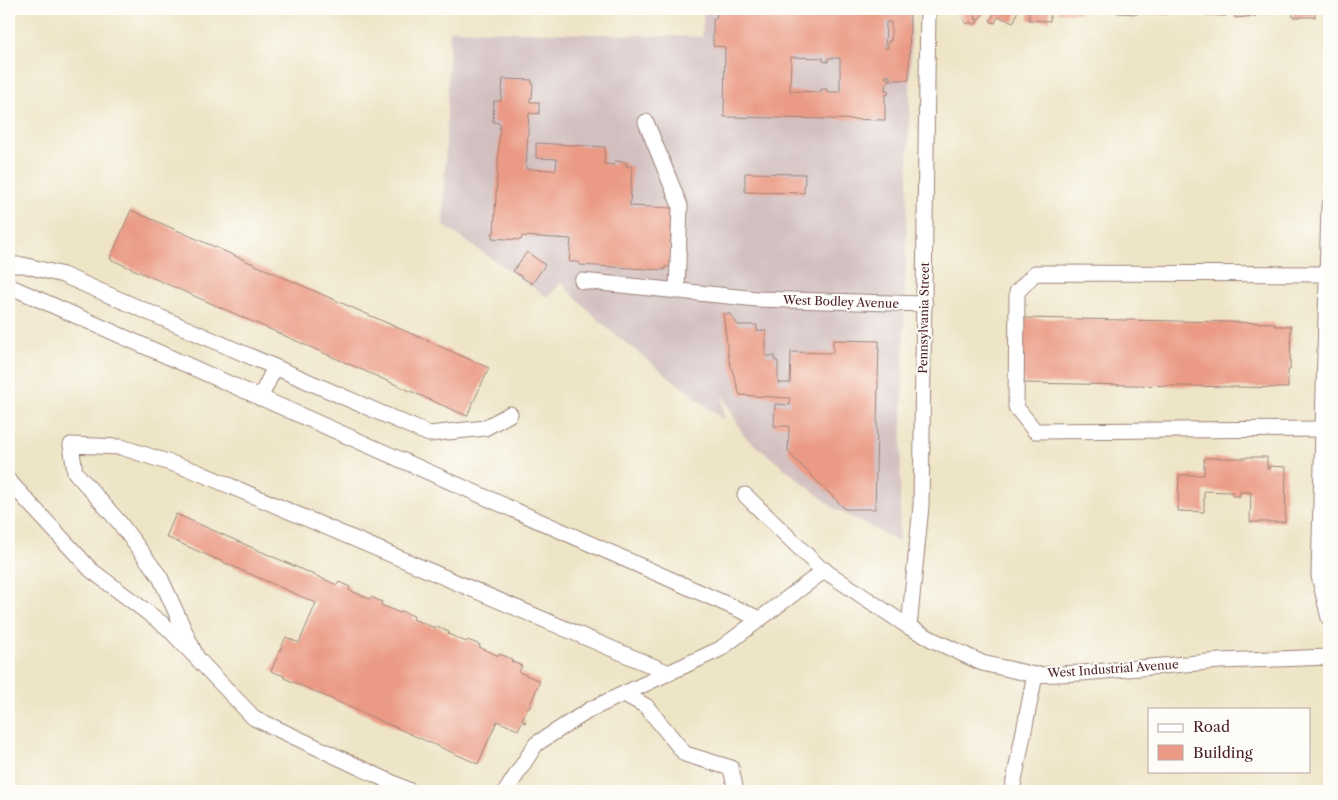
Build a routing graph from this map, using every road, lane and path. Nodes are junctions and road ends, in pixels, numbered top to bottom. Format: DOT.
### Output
graph roads {
  1 [pos="928,9"];
  2 [pos="646,122"];
  3 [pos="1329,206"];
  4 [pos="9,265"];
  5 [pos="1327,274"];
  6 [pos="582,281"];
  7 [pos="9,286"];
  8 [pos="678,291"];
  9 [pos="925,304"];
  10 [pos="275,367"];
  11 [pos="260,398"];
  12 [pos="510,414"];
  13 [pos="1322,429"];
  14 [pos="9,481"];
  15 [pos="745,495"];
  16 [pos="825,570"];
  17 [pos="1329,618"];
  18 [pos="760,619"];
  19 [pos="909,627"];
  20 [pos="1329,657"];
  21 [pos="197,658"];
  22 [pos="669,673"];
  23 [pos="1035,674"];
  24 [pos="624,694"];
  25 [pos="1013,786"];
  26 [pos="410,791"];
  27 [pos="506,791"];
  28 [pos="736,791"];
  29 [pos="1004,791"];
  1 -- 9 [label="street, Pennsylvania Street"];
  2 -- 8 [label="street"];
  3 -- 5 [label="street"];
  4 -- 10 [label="street"];
  5 -- 13 [label="street"];
  5 -- 13 [label="street"];
  6 -- 8 [label="street, West Bodley Avenue"];
  7 -- 11 [label="street"];
  8 -- 9 [label="street, West Bodley Avenue"];
  9 -- 19 [label="street, Pennsylvania Street"];
  10 -- 11 [label="street"];
  10 -- 12 [label="street"];
  11 -- 18 [label="street"];
  13 -- 17 [label="street"];
  14 -- 21 [label="street"];
  15 -- 16 [label="street, West Industrial Avenue"];
  16 -- 18 [label="street"];
  16 -- 19 [label="street, West Industrial Avenue"];
  18 -- 22 [label="street"];
  19 -- 23 [label="street, West Industrial Avenue"];
  20 -- 23 [label="street, West Industrial Avenue"];
  21 -- 22 [label="street"];
  21 -- 26 [label="street"];
  22 -- 24 [label="street"];
  23 -- 25 [label="street"];
  24 -- 27 [label="street"];
  24 -- 28 [label="street"];
  25 -- 29 [label="street"];
}
